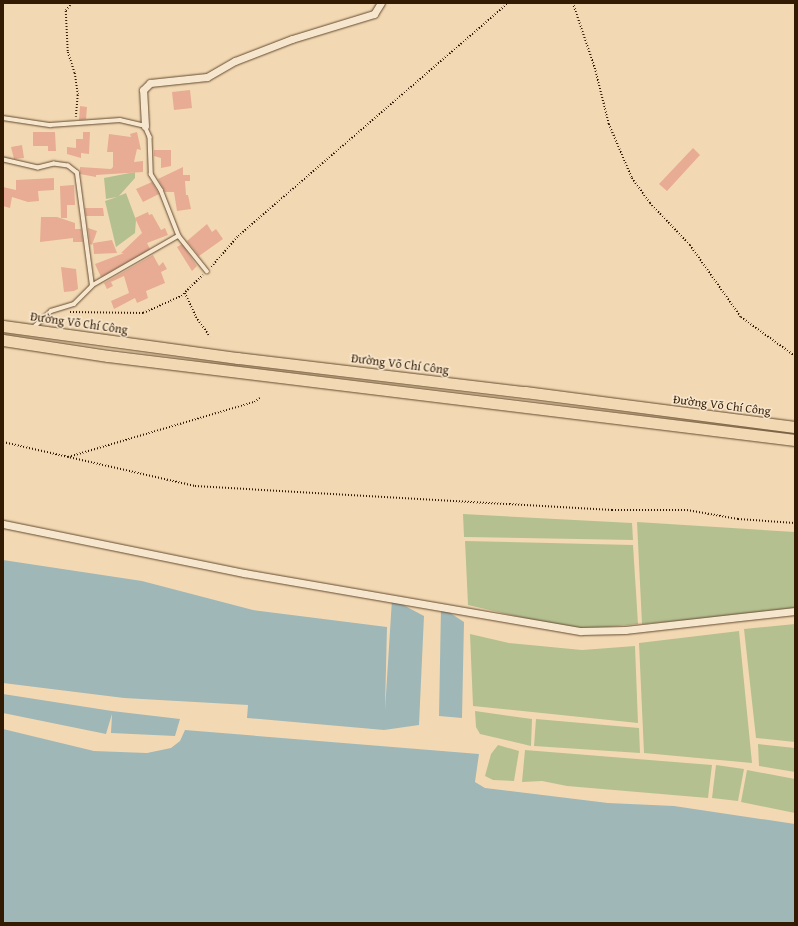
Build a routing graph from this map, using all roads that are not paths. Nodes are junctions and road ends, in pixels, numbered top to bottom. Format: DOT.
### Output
graph roads {
  1 [pos="381,3"];
  2 [pos="3,118"];
  3 [pos="145,126"];
  4 [pos="3,160"];
  5 [pos="179,236"];
  6 [pos="207,271"];
  7 [pos="92,286"];
  8 [pos="3,326"];
  9 [pos="32,330"];
  10 [pos="3,340"];
  11 [pos="795,427"];
  12 [pos="795,440"];
  13 [pos="3,524"];
  14 [pos="795,611"];
  1 -- 3 [label="street"];
  2 -- 3 [label="lane"];
  3 -- 5 [label="lane"];
  4 -- 7 [label="lane"];
  5 -- 6 [label="lane"];
  5 -- 7 [label="lane"];
  7 -- 9 [label="lane"];
  8 -- 9 [label="main road, Đường Võ Chí Công"];
  9 -- 11 [label="main road, Đường Võ Chí Công"];
  10 -- 12 [label="main road"];
  13 -- 14 [label="street"];
}
